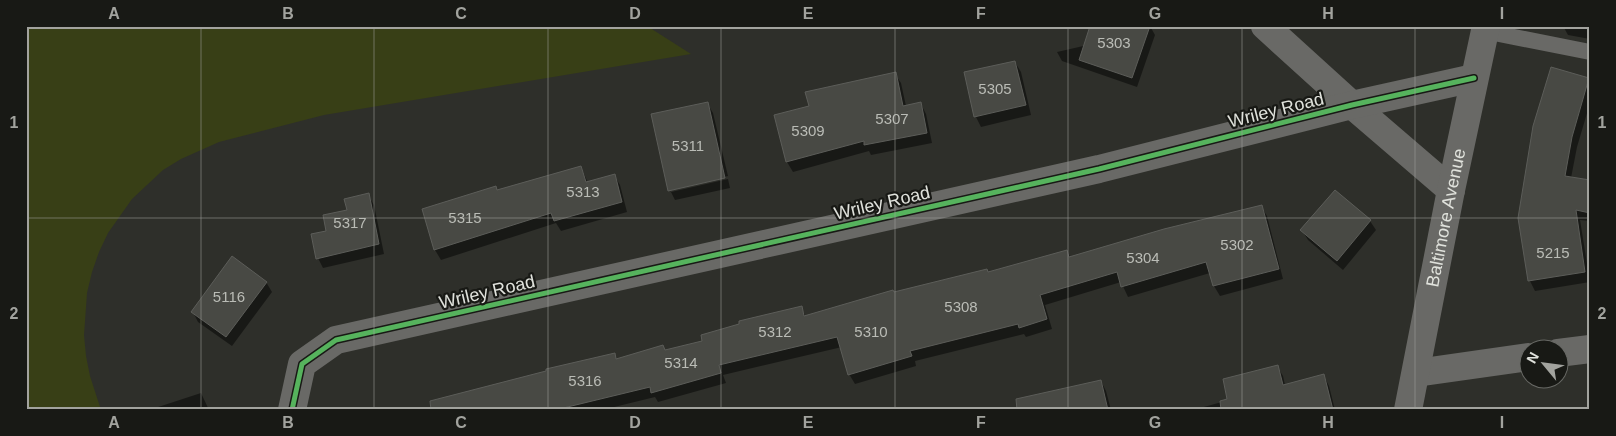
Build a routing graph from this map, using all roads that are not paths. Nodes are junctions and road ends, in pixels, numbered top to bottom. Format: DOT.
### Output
graph roads {
  1 [pos="1265,26"];
  2 [pos="1485,29"];
  3 [pos="1590,52"];
  4 [pos="1474,78"];
  5 [pos="1352,106"];
  6 [pos="1451,190"];
  7 [pos="1590,348"];
  8 [pos="1568,351"];
  9 [pos="1518,358"];
  10 [pos="1416,373"];
  11 [pos="292,410"];
  12 [pos="1408,410"];
  1 -- 5 [label="street"];
  2 -- 3 [label="lane"];
  2 -- 4 [label="street, Baltimore Avenue"];
  4 -- 5 [label="street, Wriley Road"];
  4 -- 6 [label="street, Baltimore Avenue"];
  5 -- 6 [label="street"];
  5 -- 11 [label="street, Wriley Road"];
  6 -- 10 [label="street, Baltimore Avenue"];
  7 -- 8 [label="street"];
  9 -- 10 [label="street"];
  10 -- 12 [label="street, Baltimore Avenue"];
}
